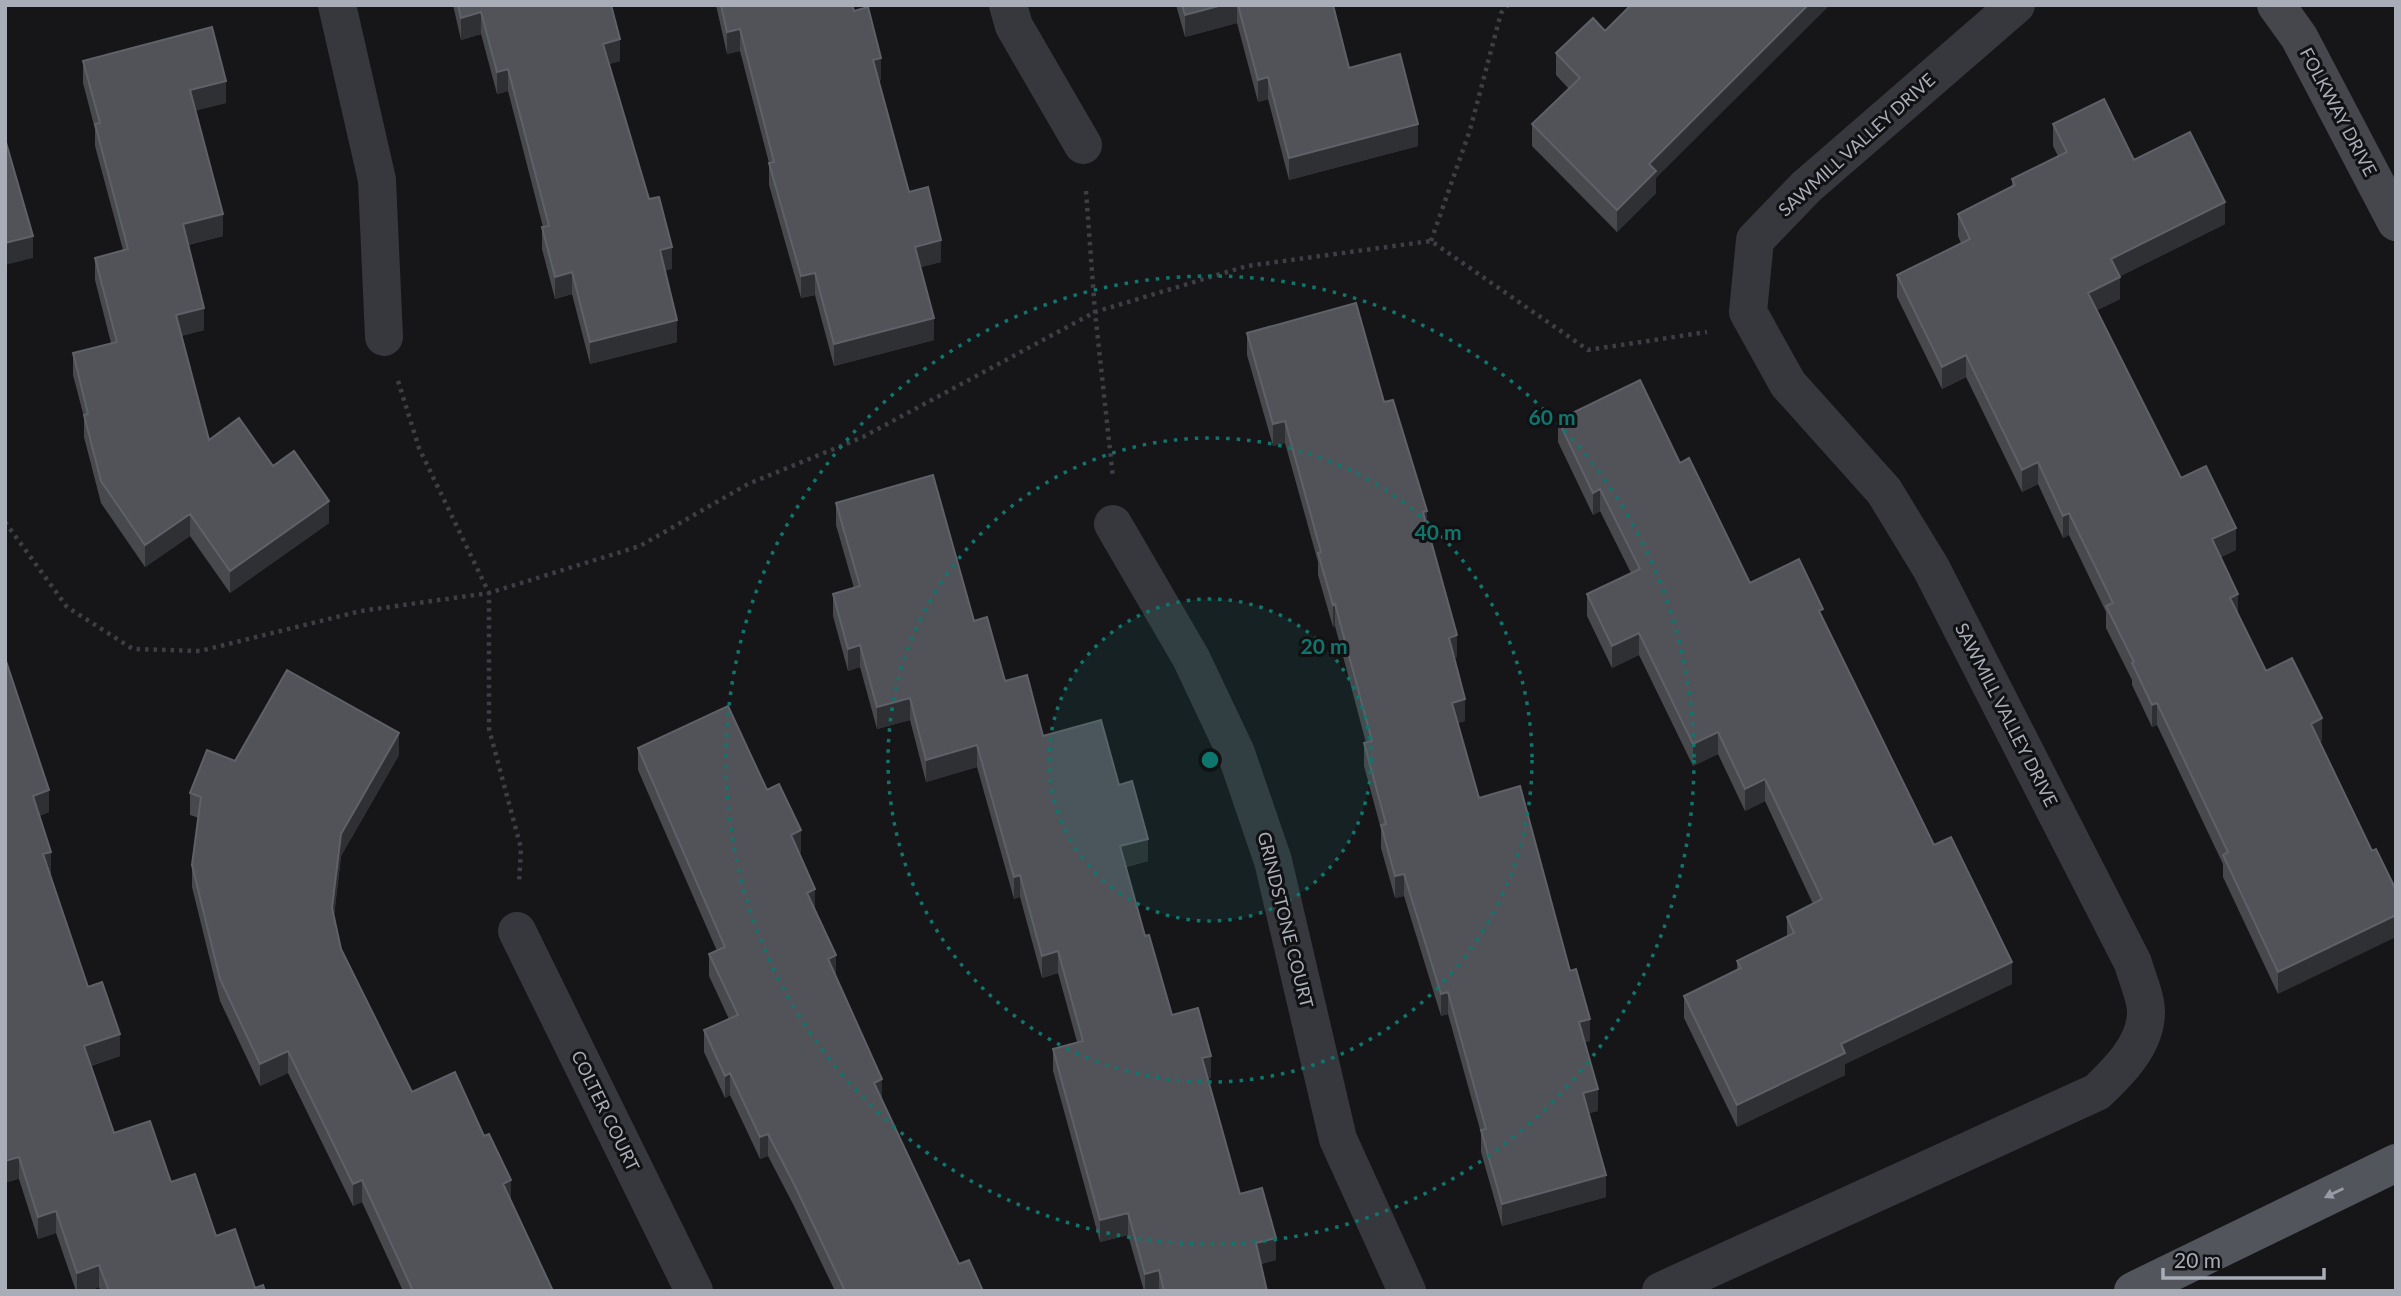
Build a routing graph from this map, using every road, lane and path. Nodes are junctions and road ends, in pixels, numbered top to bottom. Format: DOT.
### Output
graph roads {
  1 [pos="337,5"];
  2 [pos="1008,5"];
  3 [pos="1508,5"];
  4 [pos="2016,5"];
  5 [pos="2276,5"];
  6 [pos="1083,145"];
  7 [pos="2396,222"];
  8 [pos="1431,241"];
  9 [pos="1095,312"];
  10 [pos="1755,326"];
  11 [pos="384,337"];
  12 [pos="5,522"];
  13 [pos="1116,530"];
  14 [pos="489,593"];
  15 [pos="517,932"];
  16 [pos="2396,1163"];
  17 [pos="694,1291"];
  18 [pos="1407,1291"];
  19 [pos="1661,1291"];
  20 [pos="2133,1291"];
  1 -- 11 [label="street"];
  2 -- 6 [label="street"];
  3 -- 8 [label="path"];
  4 -- 10 [label="street, SAWMILL VALLEY DRIVE"];
  5 -- 7 [label="street, FOLKWAY DRIVE"];
  6 -- 9 [label="path"];
  8 -- 9 [label="path"];
  8 -- 10 [label="path"];
  9 -- 13 [label="path"];
  9 -- 14 [label="path"];
  10 -- 19 [label="street, SAWMILL VALLEY DRIVE"];
  11 -- 14 [label="path"];
  12 -- 14 [label="path"];
  13 -- 18 [label="street, GRINDSTONE COURT"];
  14 -- 15 [label="path"];
  15 -- 17 [label="street, COLTER COURT"];
  16 -- 20 [label="main road, one-way"];
}
